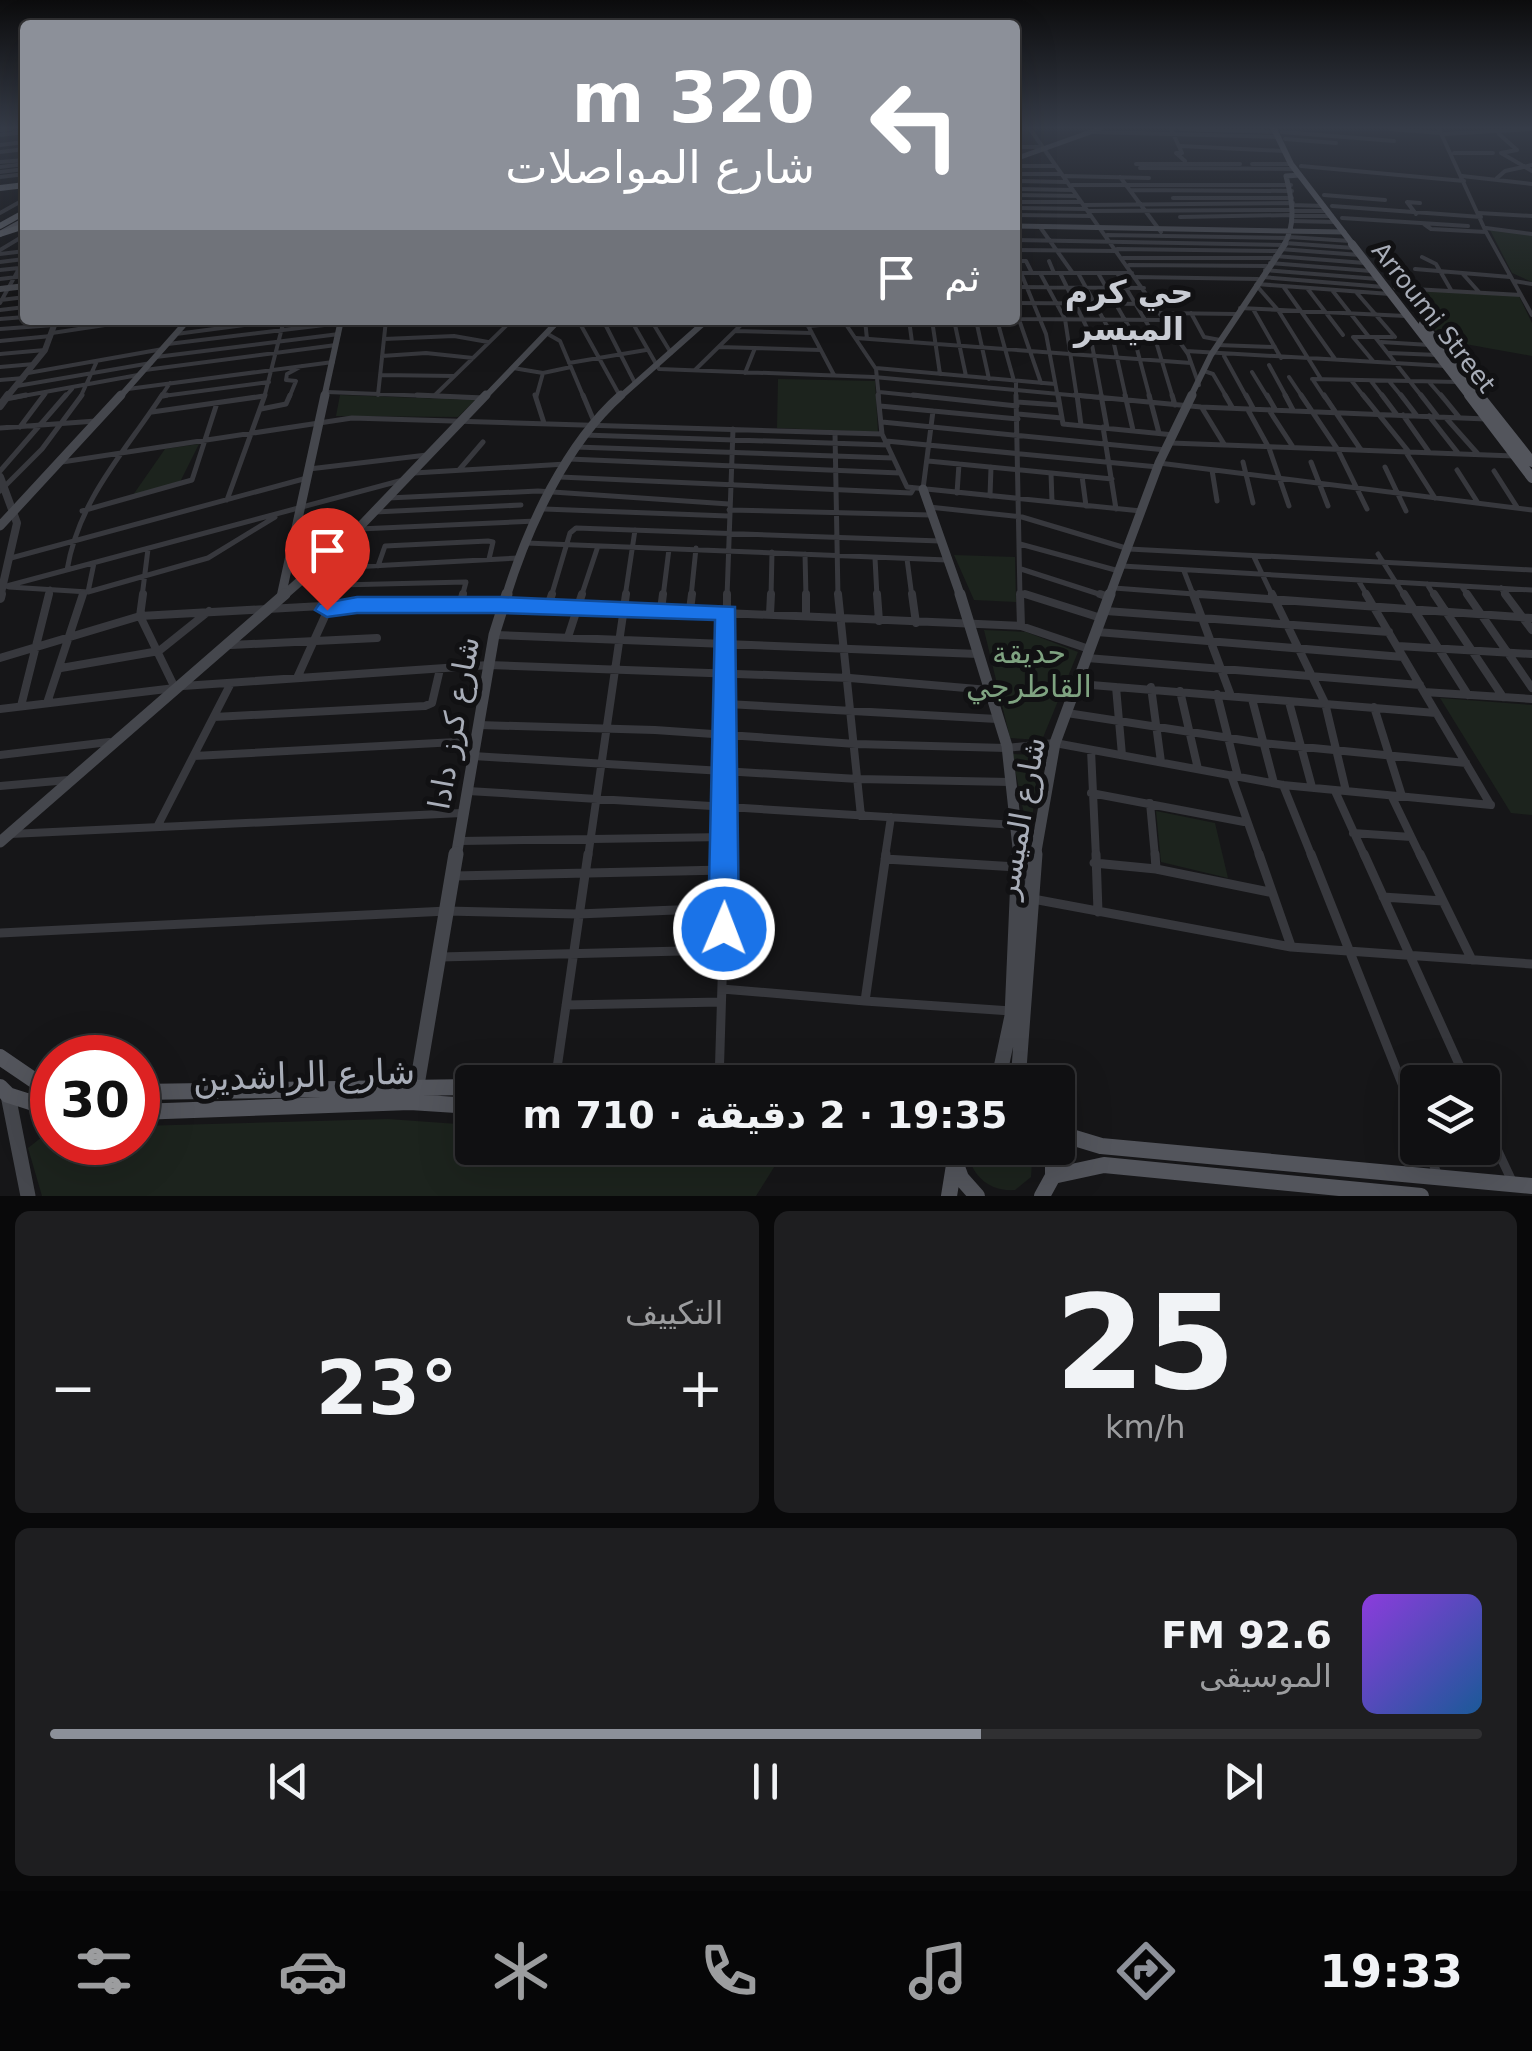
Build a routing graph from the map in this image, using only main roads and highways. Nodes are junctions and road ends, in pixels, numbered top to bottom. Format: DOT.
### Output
graph roads {
  1 [pos="1285,185"];
  2 [pos="1309,185"];
  3 [pos="1313,185"];
  4 [pos="1332,213"];
  5 [pos="1020,226"];
  6 [pos="1344,232"];
  7 [pos="1281,236"];
  8 [pos="1373,269"];
  9 [pos="184,325"];
  10 [pos="554,325"];
  11 [pos="701,325"];
  12 [pos="339,330"];
  13 [pos="1532,462"];
  14 [pos="1532,478"];
  15 [pos="918,488"];
  16 [pos="0,526"];
  17 [pos="280,598"];
  18 [pos="0,842"];
  19 [pos="0,1057"];
  20 [pos="1005,1065"];
  21 [pos="1019,1065"];
  22 [pos="30,1077"];
  23 [pos="417,1085"];
  24 [pos="455,1086"];
  25 [pos="4,1091"];
  26 [pos="160,1091"];
  27 [pos="30,1101"];
  28 [pos="455,1105"];
  29 [pos="160,1111"];
  30 [pos="1075,1138"];
  31 [pos="951,1165"];
  32 [pos="957,1165"];
  33 [pos="1053,1165"];
  34 [pos="1053,1176"];
  35 [pos="1523,1185"];
  36 [pos="28,1196"];
  37 [pos="949,1196"];
  38 [pos="976,1196"];
  39 [pos="1042,1196"];
  40 [pos="1421,1196"];
  1 -- 7 [label="main road, شارع الميسر"];
  2 -- 4 [label="main road, Arroumi Street"];
  3 -- 4 [label="main road, Arroumi Street"];
  4 -- 6 [label="main road, Arroumi Street"];
  4 -- 8 [label="main road, Arroumi Street"];
  5 -- 7 [label="main road"];
  6 -- 7 [label="main road"];
  6 -- 8 [label="main road, Arroumi Street"];
  7 -- 21 [label="main road, شارع الميسر"];
  8 -- 13 [label="main road, Arroumi Street"];
  8 -- 14 [label="main road, Arroumi Street"];
  9 -- 16 [label="main road"];
  10 -- 17 [label="main road"];
  11 -- 23 [label="main road, شارع كرز دادا"];
  12 -- 17 [label="main road"];
  15 -- 20 [label="main road"];
  17 -- 18 [label="main road"];
  19 -- 22 [label="main road"];
  23 -- 24 [label="main road, شارع الراشدين"];
  23 -- 26 [label="main road, شارع الراشدين"];
  25 -- 27 [label="main road"];
  25 -- 36 [label="main road"];
  28 -- 29 [label="main road, شارع الراشدين"];
  30 -- 35 [label="main road"];
  31 -- 37 [label="main road"];
  32 -- 38 [label="main road"];
  33 -- 34 [label="main road"];
  34 -- 39 [label="main road"];
  34 -- 40 [label="main road"];
}
